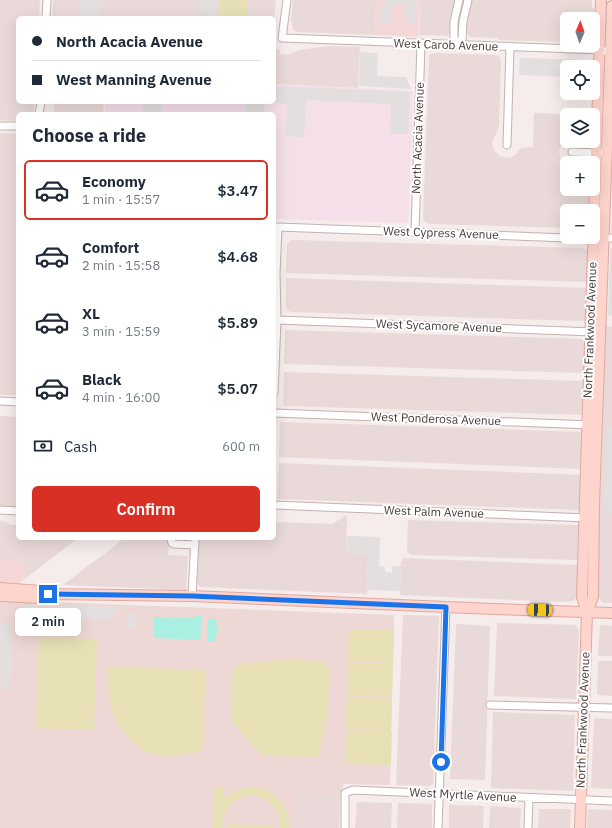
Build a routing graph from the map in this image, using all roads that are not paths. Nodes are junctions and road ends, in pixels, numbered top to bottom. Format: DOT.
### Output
graph roads {
  1 [pos="47,0"];
  2 [pos="287,0"];
  3 [pos="459,0"];
  4 [pos="468,0"];
  5 [pos="601,0"];
  6 [pos="612,6"];
  7 [pos="46,16"];
  8 [pos="459,42"];
  9 [pos="421,44"];
  10 [pos="510,47"];
  11 [pos="560,49"];
  12 [pos="600,50"];
  13 [pos="600,52"];
  14 [pos="610,52"];
  15 [pos="0,126"];
  16 [pos="16,126"];
  17 [pos="507,145"];
  18 [pos="572,152"];
  19 [pos="596,153"];
  20 [pos="607,154"];
  21 [pos="415,232"];
  22 [pos="603,238"];
  23 [pos="277,320"];
  24 [pos="595,332"];
  25 [pos="276,344"];
  26 [pos="0,401"];
  27 [pos="16,402"];
  28 [pos="276,413"];
  29 [pos="592,425"];
  30 [pos="276,505"];
  31 [pos="0,510"];
  32 [pos="16,510"];
  33 [pos="589,518"];
  34 [pos="172,540"];
  35 [pos="195,541"];
  36 [pos="0,588"];
  37 [pos="48,594"];
  38 [pos="0,596"];
  39 [pos="192,596"];
  40 [pos="446,607"];
  41 [pos="587,612"];
  42 [pos="612,613"];
  43 [pos="490,705"];
  44 [pos="584,707"];
  45 [pos="612,708"];
  46 [pos="440,793"];
  47 [pos="529,798"];
  48 [pos="580,800"];
  49 [pos="612,801"];
  50 [pos="345,828"];
  51 [pos="438,828"];
  52 [pos="528,828"];
  53 [pos="580,828"];
  1 -- 7 [label="street"];
  2 -- 9 [label="street, West Carob Avenue"];
  3 -- 8 [label="street"];
  4 -- 8 [label="street"];
  5 -- 12 [label="street, North Frankwood Avenue"];
  6 -- 14 [label="street, North Frankwood Avenue"];
  8 -- 9 [label="street, West Carob Avenue"];
  8 -- 10 [label="street, West Carob Avenue"];
  9 -- 21 [label="street, North Acacia Avenue"];
  10 -- 11 [label="street, West Carob Avenue"];
  10 -- 17 [label="street"];
  12 -- 14 [label="street, West Carob Avenue"];
  13 -- 19 [label="street, North Frankwood Avenue"];
  14 -- 20 [label="street, North Frankwood Avenue"];
  15 -- 16 [label="street"];
  18 -- 19 [label="street"];
  19 -- 20 [label="street"];
  19 -- 22 [label="street, North Frankwood Avenue"];
  20 -- 22 [label="street, North Frankwood Avenue"];
  21 -- 22 [label="street, West Cypress Avenue"];
  21 -- 23 [label="street, West Cypress Avenue"];
  22 -- 24 [label="street, North Frankwood Avenue"];
  23 -- 24 [label="street, West Sycamore Avenue"];
  23 -- 25 [label="street"];
  24 -- 29 [label="street, North Frankwood Avenue"];
  26 -- 27 [label="street"];
  28 -- 29 [label="street, West Ponderosa Avenue"];
  29 -- 33 [label="street, North Frankwood Avenue"];
  30 -- 33 [label="street, West Palm Avenue"];
  31 -- 32 [label="street"];
  33 -- 41 [label="street, North Frankwood Avenue"];
  34 -- 35 [label="street"];
  35 -- 39 [label="street"];
  36 -- 37 [label="street"];
  37 -- 38 [label="street"];
  37 -- 39 [label="street"];
  39 -- 40 [label="street"];
  40 -- 41 [label="street"];
  40 -- 46 [label="street"];
  41 -- 42 [label="street"];
  41 -- 44 [label="street, North Frankwood Avenue"];
  43 -- 44 [label="street"];
  44 -- 45 [label="street"];
  44 -- 48 [label="street, North Frankwood Avenue"];
  46 -- 47 [label="street, West Myrtle Avenue"];
  46 -- 50 [label="street, West Myrtle Avenue"];
  46 -- 51 [label="street"];
  47 -- 48 [label="street, West Myrtle Avenue"];
  47 -- 52 [label="street"];
  48 -- 49 [label="street, West Myrtle Avenue"];
  48 -- 53 [label="street, North Frankwood Avenue"];
}
